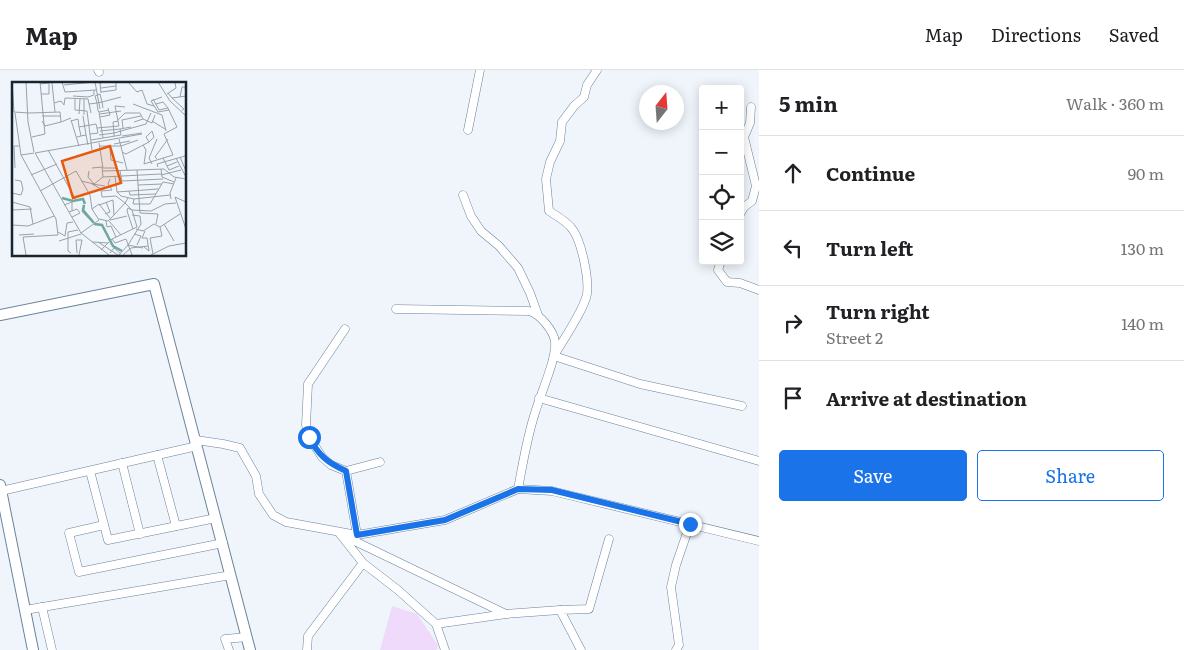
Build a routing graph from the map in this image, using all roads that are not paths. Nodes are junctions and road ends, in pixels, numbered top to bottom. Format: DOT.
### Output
graph roads {
  1 [pos="480,70"];
  2 [pos="597,70"];
  3 [pos="751,107"];
  4 [pos="468,130"];
  5 [pos="463,195"];
  6 [pos="744,207"];
  7 [pos="720,265"];
  8 [pos="759,290"];
  9 [pos="396,309"];
  10 [pos="0,315"];
  11 [pos="538,315"];
  12 [pos="345,329"];
  13 [pos="554,356"];
  14 [pos="539,398"];
  15 [pos="742,406"];
  16 [pos="196,443"];
  17 [pos="157,455"];
  18 [pos="759,461"];
  19 [pos="380,462"];
  20 [pos="122,463"];
  21 [pos="90,470"];
  22 [pos="346,471"];
  23 [pos="1,488"];
  24 [pos="518,489"];
  25 [pos="216,518"];
  26 [pos="690,524"];
  27 [pos="104,525"];
  28 [pos="176,526"];
  29 [pos="140,534"];
  30 [pos="357,535"];
  31 [pos="609,539"];
  32 [pos="759,541"];
  33 [pos="223,543"];
  34 [pos="363,563"];
  35 [pos="231,574"];
  36 [pos="42,607"];
  37 [pos="25,610"];
  38 [pos="560,610"];
  39 [pos="506,614"];
  40 [pos="436,624"];
  41 [pos="247,637"];
  42 [pos="33,650"];
  43 [pos="52,650"];
  44 [pos="229,650"];
  45 [pos="250,650"];
  46 [pos="307,650"];
  47 [pos="446,650"];
  48 [pos="581,650"];
  49 [pos="676,650"];
  1 -- 4 [label="street"];
  2 -- 13 [label="street"];
  3 -- 6 [label="street"];
  5 -- 11 [label="street"];
  7 -- 8 [label="street"];
  9 -- 11 [label="street"];
  10 -- 16 [label="street"];
  11 -- 13 [label="street"];
  12 -- 22 [label="street"];
  13 -- 14 [label="street"];
  13 -- 15 [label="street"];
  14 -- 18 [label="street"];
  14 -- 24 [label="street"];
  16 -- 17 [label="street"];
  16 -- 25 [label="street"];
  16 -- 30 [label="street"];
  17 -- 20 [label="street"];
  17 -- 28 [label="street"];
  19 -- 22 [label="street"];
  20 -- 21 [label="street"];
  20 -- 29 [label="street"];
  21 -- 23 [label="street"];
  21 -- 27 [label="street"];
  22 -- 30 [label="street"];
  23 -- 37 [label="street"];
  24 -- 26 [label="street"];
  24 -- 30 [label="street"];
  25 -- 28 [label="street"];
  25 -- 33 [label="street"];
  26 -- 32 [label="street"];
  26 -- 49 [label="street"];
  27 -- 29 [label="street"];
  27 -- 33 [label="street"];
  28 -- 29 [label="street"];
  31 -- 38 [label="street"];
  33 -- 35 [label="street"];
  34 -- 39 [label="street"];
  34 -- 40 [label="street"];
  34 -- 46 [label="street"];
  35 -- 36 [label="street"];
  35 -- 41 [label="street"];
  36 -- 37 [label="street"];
  36 -- 43 [label="street"];
  37 -- 42 [label="street"];
  38 -- 39 [label="street"];
  38 -- 48 [label="street"];
  39 -- 40 [label="street"];
  40 -- 47 [label="street"];
  41 -- 44 [label="street"];
  41 -- 45 [label="street"];
}
